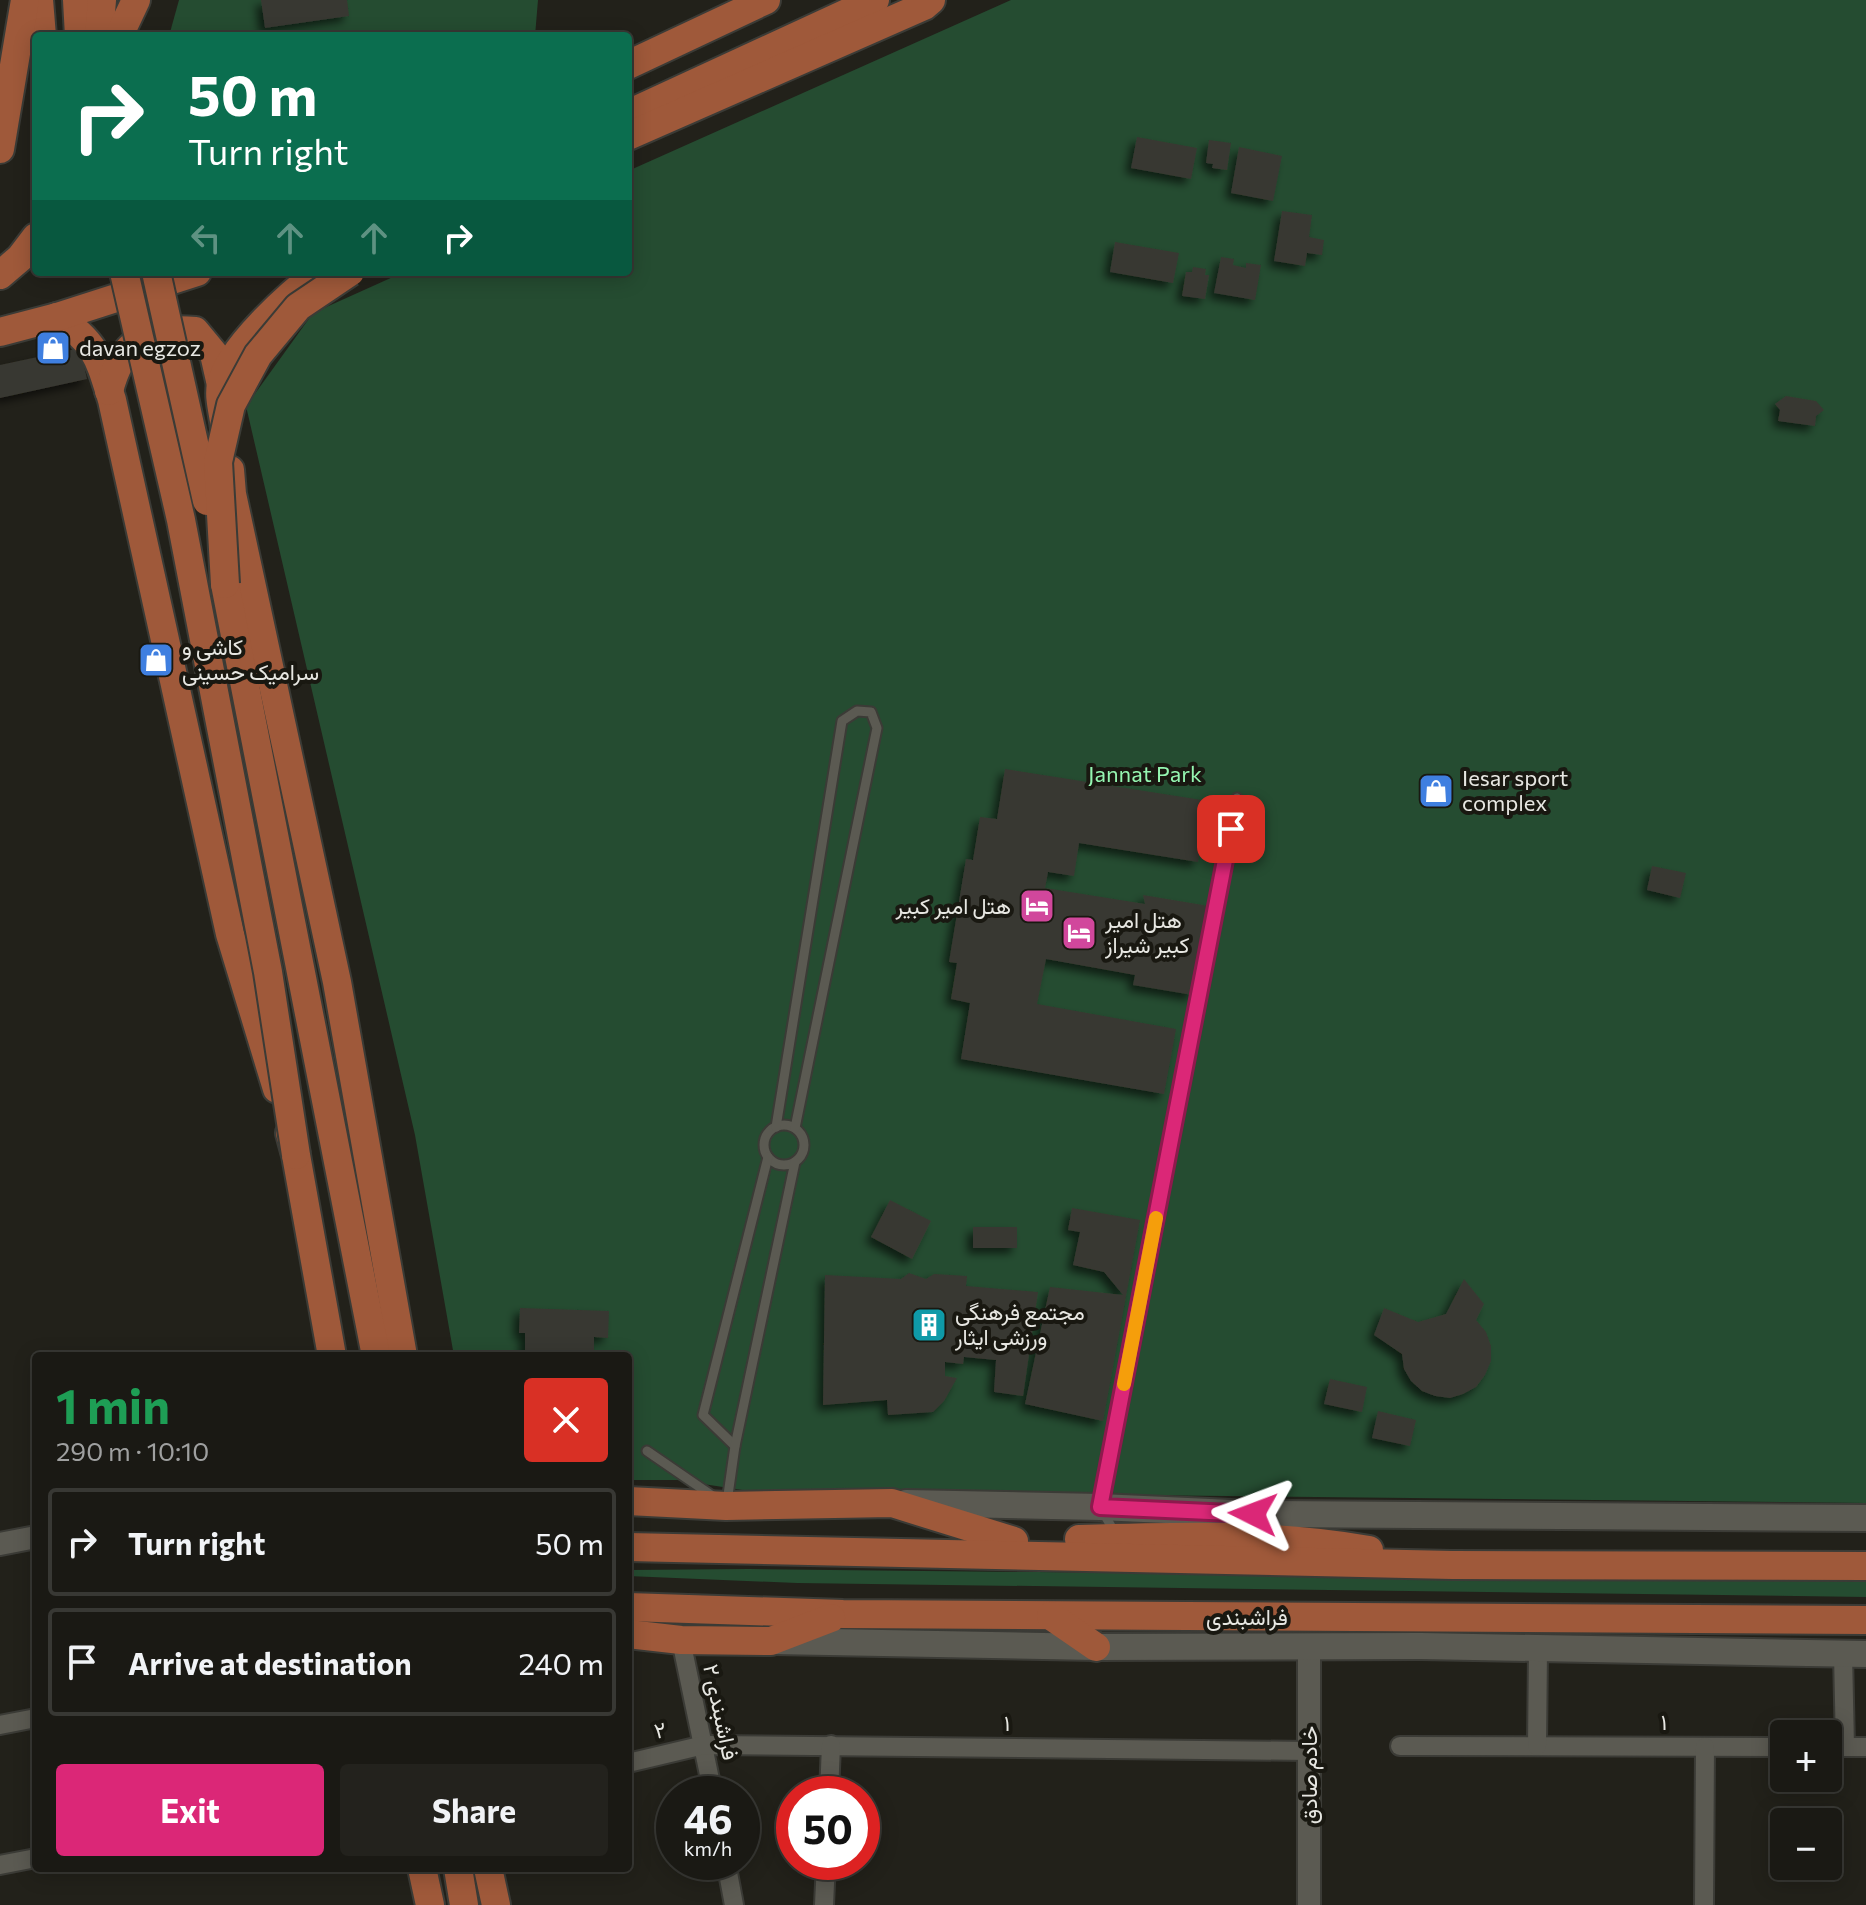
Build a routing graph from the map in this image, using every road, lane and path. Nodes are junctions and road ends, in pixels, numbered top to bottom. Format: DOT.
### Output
graph roads {
  1 [pos="25,0"];
  2 [pos="39,0"];
  3 [pos="77,0"];
  4 [pos="136,0"];
  5 [pos="766,0"];
  6 [pos="875,0"];
  7 [pos="931,0"];
  8 [pos="101,27"];
  9 [pos="42,32"];
  10 [pos="632,63"];
  11 [pos="632,112"];
  12 [pos="632,134"];
  13 [pos="0,149"];
  14 [pos="32,242"];
  15 [pos="32,270"];
  16 [pos="0,276"];
  17 [pos="125,276"];
  18 [pos="157,276"];
  19 [pos="185,276"];
  20 [pos="314,276"];
  21 [pos="344,276"];
  22 [pos="57,317"];
  23 [pos="0,332"];
  24 [pos="221,385"];
  25 [pos="109,391"];
  26 [pos="225,584"];
  27 [pos="1237,798"];
  28 [pos="776,1127"];
  29 [pos="795,1128"];
  30 [pos="296,1155"];
  31 [pos="768,1157"];
  32 [pos="795,1162"];
  33 [pos="331,1352"];
  34 [pos="375,1352"];
  35 [pos="402,1352"];
  36 [pos="735,1446"];
  37 [pos="647,1451"];
  38 [pos="632,1501"];
  39 [pos="892,1503"];
  40 [pos="726,1506"];
  41 [pos="1100,1507"];
  42 [pos="1866,1518"];
  43 [pos="632,1531"];
  44 [pos="32,1538"];
  45 [pos="1118,1538"];
  46 [pos="1014,1541"];
  47 [pos="0,1544"];
  48 [pos="632,1547"];
  49 [pos="1452,1565"];
  50 [pos="1866,1566"];
  51 [pos="632,1607"];
  52 [pos="843,1614"];
  53 [pos="1051,1616"];
  54 [pos="1866,1620"];
  55 [pos="632,1634"];
  56 [pos="681,1640"];
  57 [pos="771,1641"];
  58 [pos="1309,1645"];
  59 [pos="1096,1647"];
  60 [pos="1538,1649"];
  61 [pos="1855,1654"];
  62 [pos="32,1719"];
  63 [pos="1842,1720"];
  64 [pos="0,1725"];
  65 [pos="704,1745"];
  66 [pos="831,1745"];
  67 [pos="1400,1746"];
  68 [pos="1537,1746"];
  69 [pos="1705,1747"];
  70 [pos="1770,1747"];
  71 [pos="1842,1747"];
  72 [pos="1866,1747"];
  73 [pos="1309,1751"];
  74 [pos="632,1762"];
  75 [pos="710,1776"];
  76 [pos="830,1776"];
  77 [pos="32,1859"];
  78 [pos="0,1865"];
  79 [pos="423,1872"];
  80 [pos="459,1872"];
  81 [pos="489,1872"];
  82 [pos="508,1872"];
  83 [pos="729,1880"];
  84 [pos="825,1880"];
  85 [pos="430,1905"];
  86 [pos="464,1905"];
  87 [pos="496,1905"];
  88 [pos="515,1905"];
  89 [pos="734,1905"];
  90 [pos="824,1905"];
  91 [pos="1309,1905"];
  92 [pos="1704,1905"];
  1 -- 13 [label="main road"];
  2 -- 9 [label="main road"];
  3 -- 8 [label="main road"];
  4 -- 8 [label="main road"];
  5 -- 10 [label="main road"];
  6 -- 11 [label="main road"];
  7 -- 12 [label="main road"];
  14 -- 16 [label="main road"];
  15 -- 16 [label="main road"];
  17 -- 30 [label="main road, bridge"];
  18 -- 26 [label="main road, bridge"];
  19 -- 22 [label="main road"];
  20 -- 24 [label="main road"];
  21 -- 26 [label="main road, bridge"];
  22 -- 23 [label="main road"];
  22 -- 25 [label="main road"];
  24 -- 25 [label="main road"];
  24 -- 35 [label="main road"];
  25 -- 30 [label="main road"];
  26 -- 34 [label="main road"];
  27 -- 41 [label="lane"];
  28 -- 29 [label="lane"];
  28 -- 29 [label="lane"];
  28 -- 31 [label="lane"];
  29 -- 32 [label="lane"];
  30 -- 33 [label="main road"];
  31 -- 32 [label="lane"];
  31 -- 36 [label="lane"];
  32 -- 36 [label="lane"];
  36 -- 40 [label="lane"];
  37 -- 40 [label="lane"];
  38 -- 40 [label="main road"];
  39 -- 40 [label="main road"];
  39 -- 41 [label="main road"];
  39 -- 46 [label="main road"];
  41 -- 42 [label="main road"];
  41 -- 45 [label="lane"];
  43 -- 46 [label="main road"];
  44 -- 47 [label="street"];
  45 -- 46 [label="main road"];
  45 -- 49 [label="main road"];
  48 -- 49 [label="main road"];
  49 -- 50 [label="main road"];
  51 -- 52 [label="main road, فراشبندی"];
  52 -- 53 [label="main road, فراشبندی"];
  52 -- 57 [label="main road"];
  53 -- 54 [label="main road, فراشبندی"];
  53 -- 59 [label="main road"];
  55 -- 56 [label="main road"];
  56 -- 57 [label="main road"];
  56 -- 65 [label="street, ۲ فراشبندی"];
  57 -- 59 [label="main road, فراشبندی"];
  58 -- 59 [label="main road, فراشبندی"];
  58 -- 60 [label="main road, فراشبندی"];
  58 -- 73 [label="street, خادم صادق"];
  60 -- 61 [label="main road, فراشبندی"];
  60 -- 68 [label="street"];
  61 -- 63 [label="street"];
  62 -- 64 [label="street"];
  65 -- 66 [label="street, ۱"];
  65 -- 74 [label="street, ۲"];
  65 -- 75 [label="street, ۲ فراشبندی"];
  66 -- 73 [label="street, ۱"];
  66 -- 76 [label="street"];
  67 -- 68 [label="street, ۱"];
  68 -- 69 [label="street, ۱"];
  69 -- 70 [label="street, ۱"];
  69 -- 92 [label="street"];
  71 -- 72 [label="street"];
  73 -- 91 [label="street, خادم صادق"];
  77 -- 78 [label="street"];
  79 -- 85 [label="main road"];
  80 -- 86 [label="main road"];
  81 -- 87 [label="main road"];
  82 -- 88 [label="main road"];
  83 -- 89 [label="street"];
  84 -- 90 [label="street"];
}
